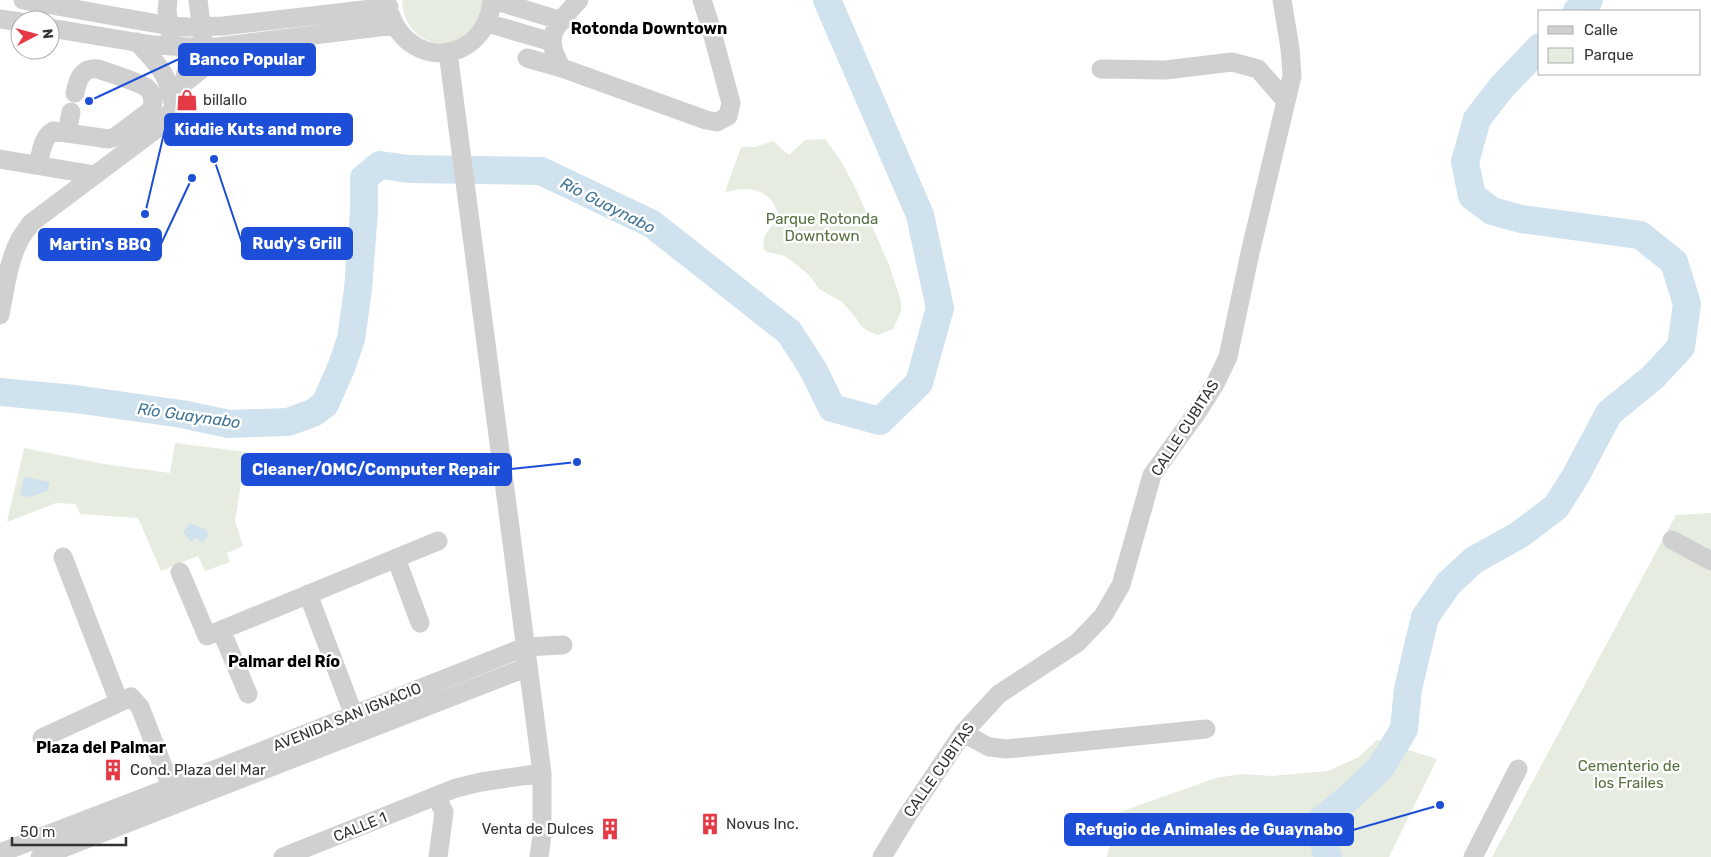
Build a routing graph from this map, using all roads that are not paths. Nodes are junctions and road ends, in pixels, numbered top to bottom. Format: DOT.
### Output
graph roads {
  1 [pos="23,0"];
  2 [pos="168,0"];
  3 [pos="198,0"];
  4 [pos="578,0"];
  5 [pos="702,0"];
  6 [pos="1282,0"];
  7 [pos="60,3"];
  8 [pos="491,8"];
  9 [pos="391,11"];
  10 [pos="170,26"];
  11 [pos="202,27"];
  12 [pos="60,30"];
  13 [pos="556,31"];
  14 [pos="137,42"];
  15 [pos="234,45"];
  16 [pos="188,47"];
  17 [pos="448,52"];
  18 [pos="527,58"];
  19 [pos="562,68"];
  20 [pos="1101,69"];
  21 [pos="183,84"];
  22 [pos="75,93"];
  23 [pos="1286,100"];
  24 [pos="174,109"];
  25 [pos="71,112"];
  26 [pos="67,133"];
  27 [pos="0,159"];
  28 [pos="38,165"];
  29 [pos="95,175"];
  30 [pos="0,314"];
  31 [pos="1672,540"];
  32 [pos="438,541"];
  33 [pos="63,557"];
  34 [pos="396,558"];
  35 [pos="1711,561"];
  36 [pos="180,572"];
  37 [pos="308,594"];
  38 [pos="420,623"];
  39 [pos="221,630"];
  40 [pos="563,645"];
  41 [pos="525,647"];
  42 [pos="528,667"];
  43 [pos="248,694"];
  44 [pos="119,702"];
  45 [pos="356,723"];
  46 [pos="1206,729"];
  47 [pos="963,733"];
  48 [pos="42,738"];
  49 [pos="1518,769"];
  50 [pos="542,773"];
  51 [pos="171,787"];
  52 [pos="440,804"];
  53 [pos="0,853"];
  54 [pos="288,856"];
  55 [pos="1,857"];
  56 [pos="40,857"];
  57 [pos="438,857"];
  58 [pos="539,857"];
  59 [pos="882,857"];
  60 [pos="1473,857"];
  1 -- 7 [label="street"];
  2 -- 10 [label="street"];
  3 -- 11 [label="street"];
  4 -- 13 [label="street"];
  5 -- 19 [label="street"];
  6 -- 23 [label="street, CALLE CUBITAS"];
  7 -- 10 [label="street"];
  8 -- 13 [label="street"];
  8 -- 17 [label="street"];
  9 -- 11 [label="street"];
  9 -- 15 [label="street"];
  9 -- 17 [label="street"];
  10 -- 11 [label="street"];
  10 -- 16 [label="street"];
  11 -- 16 [label="street"];
  12 -- 14 [label="street"];
  13 -- 19 [label="street"];
  14 -- 16 [label="street"];
  14 -- 24 [label="street"];
  15 -- 16 [label="street"];
  15 -- 21 [label="street"];
  16 -- 21 [label="street"];
  17 -- 41 [label="street"];
  18 -- 19 [label="street"];
  20 -- 23 [label="street"];
  21 -- 24 [label="street"];
  22 -- 26 [label="street"];
  23 -- 47 [label="street, CALLE CUBITAS"];
  24 -- 29 [label="street"];
  25 -- 26 [label="street"];
  26 -- 28 [label="street"];
  27 -- 28 [label="street"];
  28 -- 29 [label="street"];
  29 -- 30 [label="street"];
  31 -- 35 [label="street"];
  32 -- 34 [label="street"];
  33 -- 44 [label="street"];
  34 -- 37 [label="street"];
  34 -- 38 [label="street"];
  36 -- 39 [label="street"];
  37 -- 39 [label="street"];
  37 -- 45 [label="street"];
  39 -- 43 [label="street"];
  40 -- 41 [label="street, AVENIDA SAN IGNACIO"];
  41 -- 42 [label="street"];
  41 -- 45 [label="street, AVENIDA SAN IGNACIO"];
  42 -- 45 [label="street, AVENIDA SAN IGNACIO"];
  42 -- 50 [label="street"];
  44 -- 48 [label="street"];
  44 -- 51 [label="street"];
  45 -- 51 [label="street, AVENIDA SAN IGNACIO"];
  45 -- 56 [label="street, AVENIDA SAN IGNACIO"];
  46 -- 47 [label="street"];
  47 -- 59 [label="street, CALLE CUBITAS"];
  49 -- 60 [label="street"];
  50 -- 52 [label="street, CALLE 1"];
  50 -- 58 [label="street"];
  51 -- 53 [label="street, AVENIDA SAN IGNACIO"];
  52 -- 54 [label="street, CALLE 1"];
  52 -- 57 [label="street"];
  53 -- 55 [label="street"];
}
